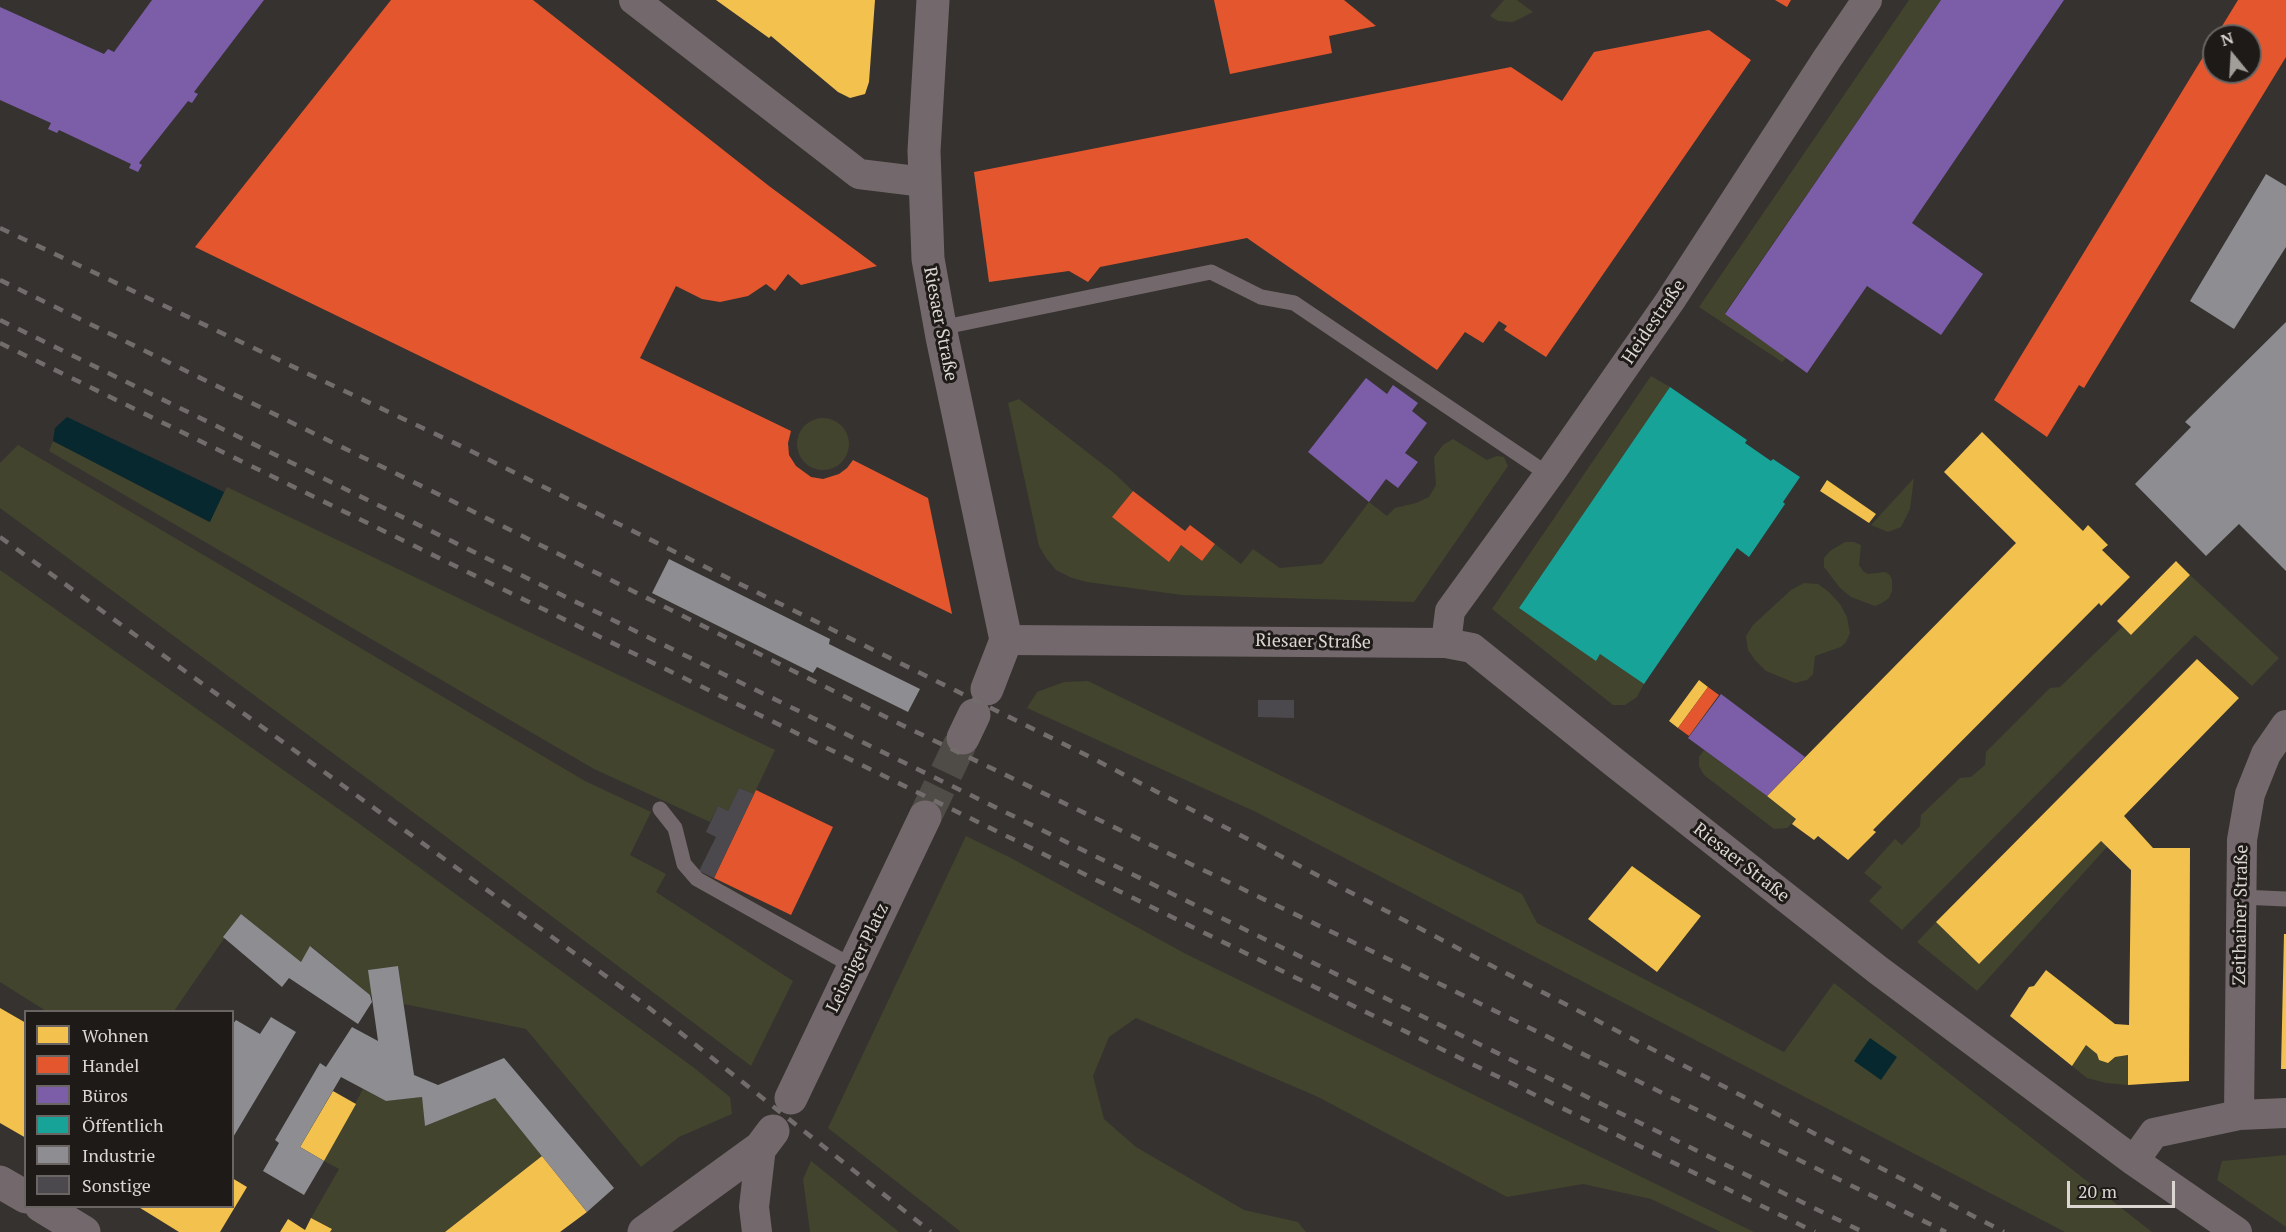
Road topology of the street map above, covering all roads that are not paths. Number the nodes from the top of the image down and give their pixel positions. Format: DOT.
graph roads {
  1 [pos="634,0"];
  2 [pos="933,0"];
  3 [pos="1868,0"];
  4 [pos="924,182"];
  5 [pos="940,328"];
  6 [pos="1549,475"];
  7 [pos="1006,640"];
  8 [pos="1446,643"];
  9 [pos="975,714"];
  10 [pos="2286,725"];
  11 [pos="660,809"];
  12 [pos="925,817"];
  13 [pos="2241,897"];
  14 [pos="2286,899"];
  15 [pos="854,967"];
  16 [pos="791,1098"];
  17 [pos="2286,1113"];
  18 [pos="2239,1115"];
  19 [pos="767,1139"];
  20 [pos="2134,1161"];
  21 [pos="0,1182"];
  22 [pos="24,1196"];
  23 [pos="44,1208"];
  24 [pos="84,1232"];
  25 [pos="644,1232"];
  26 [pos="757,1232"];
  27 [pos="2237,1232"];
  1 -- 4 [label="street"];
  2 -- 4 [label="street, Riesaer Straße"];
  3 -- 6 [label="street, Heidestraße"];
  4 -- 5 [label="street, Riesaer Straße"];
  5 -- 6 [label="lane"];
  5 -- 7 [label="street, Riesaer Straße"];
  6 -- 8 [label="street, Heidestraße"];
  7 -- 8 [label="street, Riesaer Straße"];
  7 -- 9 [label="street"];
  8 -- 20 [label="street, Riesaer Straße"];
  10 -- 13 [label="street, Zeithainer Straße"];
  11 -- 15 [label="lane"];
  12 -- 15 [label="street, Leisniger Platz"];
  13 -- 14 [label="lane"];
  13 -- 18 [label="street, Zeithainer Straße"];
  15 -- 16 [label="street, Leisniger Platz"];
  17 -- 18 [label="street"];
  18 -- 20 [label="street"];
  19 -- 25 [label="street"];
  19 -- 26 [label="street"];
  20 -- 27 [label="street, Riesaer Straße"];
  21 -- 22 [label="street"];
  23 -- 24 [label="street"];
}
